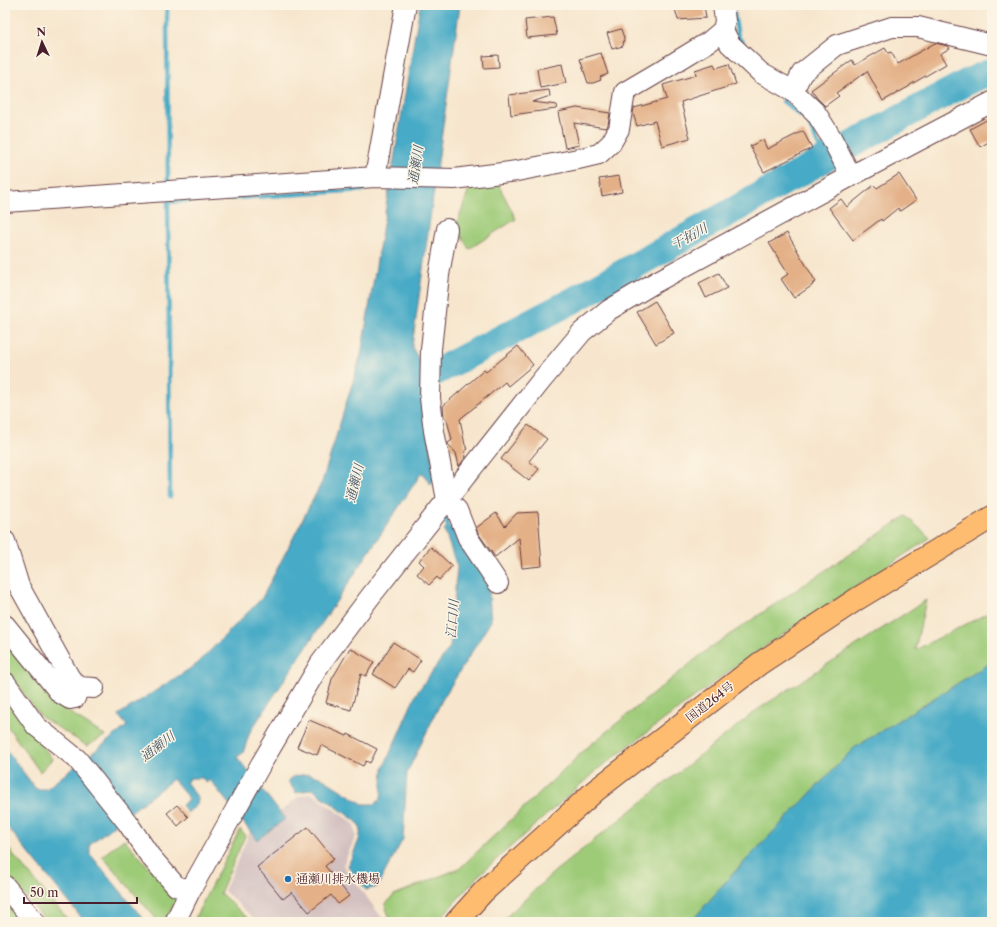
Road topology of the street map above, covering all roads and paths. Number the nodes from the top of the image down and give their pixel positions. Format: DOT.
graph roads {
  1 [pos="406,5"];
  2 [pos="723,5"];
  3 [pos="723,30"];
  4 [pos="992,45"];
  5 [pos="793,91"];
  6 [pos="992,102"];
  7 [pos="848,170"];
  8 [pos="378,177"];
  9 [pos="5,202"];
  10 [pos="447,229"];
  11 [pos="442,506"];
  12 [pos="992,517"];
  13 [pos="5,541"];
  14 [pos="498,583"];
  15 [pos="5,625"];
  16 [pos="5,682"];
  17 [pos="5,886"];
  18 [pos="187,897"];
  19 [pos="35,922"];
  20 [pos="175,922"];
  21 [pos="456,922"];
  1 -- 8 [label="street"];
  2 -- 3 [label="street"];
  3 -- 5 [label="street"];
  3 -- 8 [label="street"];
  4 -- 5 [label="street"];
  5 -- 7 [label="street"];
  6 -- 7 [label="street"];
  7 -- 11 [label="street"];
  8 -- 9 [label="street"];
  10 -- 11 [label="street"];
  11 -- 14 [label="street"];
  11 -- 18 [label="street"];
  12 -- 21 [label="highway, 国道264号"];
  13 -- 15 [label="street"];
  16 -- 18 [label="street"];
  17 -- 19 [label="street"];
  18 -- 20 [label="street"];
}
